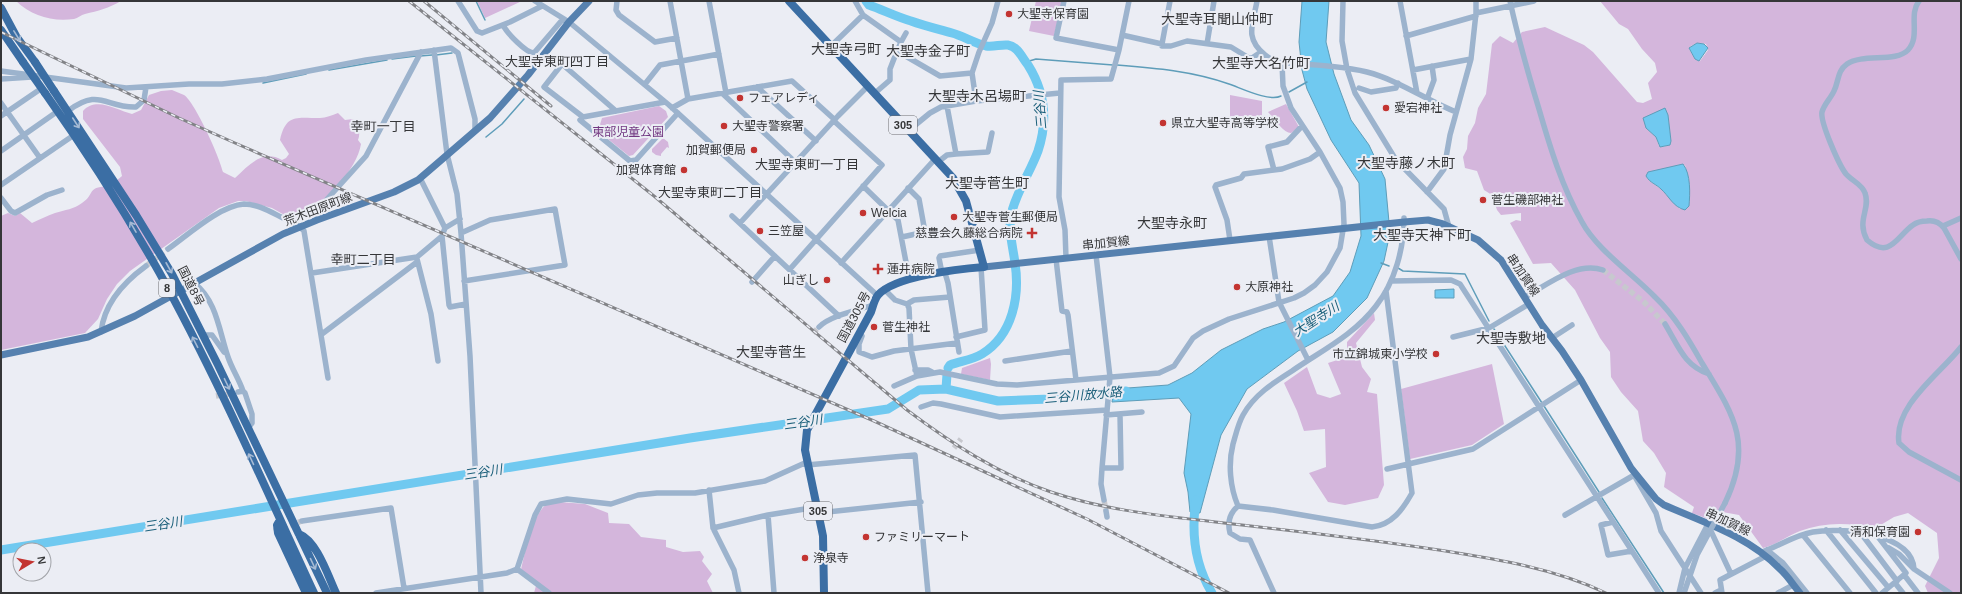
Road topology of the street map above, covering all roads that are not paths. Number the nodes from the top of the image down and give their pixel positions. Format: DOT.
graph roads {
  1 [pos="458,1"];
  2 [pos="535,1"];
  3 [pos="589,1"];
  4 [pos="617,1"];
  5 [pos="670,1"];
  6 [pos="709,1"];
  7 [pos="791,1"];
  8 [pos="855,1"];
  9 [pos="998,1"];
  10 [pos="1064,1"];
  11 [pos="1129,1"];
  12 [pos="1170,1"];
  13 [pos="1214,1"];
  14 [pos="1257,1"];
  15 [pos="1343,1"];
  16 [pos="1400,1"];
  17 [pos="1476,1"];
  18 [pos="1534,1"];
  19 [pos="1919,1"];
  20 [pos="1511,4"];
  21 [pos="542,6"];
  22 [pos="1,8"];
  23 [pos="1476,14"];
  24 [pos="863,15"];
  25 [pos="566,20"];
  26 [pos="503,25"];
  27 [pos="1,30"];
  28 [pos="906,33"];
  29 [pos="1122,35"];
  30 [pos="1406,36"];
  31 [pos="677,38"];
  32 [pos="901,42"];
  33 [pos="1162,44"];
  34 [pos="1207,44"];
  35 [pos="831,46"];
  36 [pos="434,50"];
  37 [pos="897,51"];
  38 [pos="1119,51"];
  39 [pos="422,52"];
  40 [pos="1261,52"];
  41 [pos="718,54"];
  42 [pos="1472,59"];
  43 [pos="681,61"];
  44 [pos="1282,63"];
  45 [pos="1432,66"];
  46 [pos="1344,68"];
  47 [pos="1413,70"];
  48 [pos="1,71"];
  49 [pos="972,74"];
  50 [pos="35,76"];
  51 [pos="1,78"];
  52 [pos="1398,83"];
  53 [pos="645,84"];
  54 [pos="868,86"];
  55 [pos="146,87"];
  56 [pos="757,87"];
  57 [pos="47,91"];
  58 [pos="724,93"];
  59 [pos="874,93"];
  60 [pos="1060,93"];
  61 [pos="1417,93"];
  62 [pos="1358,98"];
  63 [pos="688,99"];
  64 [pos="1426,99"];
  65 [pos="976,101"];
  66 [pos="665,102"];
  67 [pos="1,103"];
  68 [pos="947,106"];
  69 [pos="672,108"];
  70 [pos="68,111"];
  71 [pos="616,111"];
  72 [pos="6,112"];
  73 [pos="58,112"];
  74 [pos="1456,112"];
  75 [pos="678,113"];
  76 [pos="1,116"];
  77 [pos="583,117"];
  78 [pos="834,120"];
  79 [pos="1302,126"];
  80 [pos="475,130"];
  81 [pos="908,130"];
  82 [pos="992,133"];
  83 [pos="24,135"];
  84 [pos="74,135"];
  85 [pos="816,141"];
  86 [pos="1,151"];
  87 [pos="1320,152"];
  88 [pos="447,154"];
  89 [pos="956,154"];
  90 [pos="40,158"];
  91 [pos="937,160"];
  92 [pos="796,162"];
  93 [pos="1274,170"];
  94 [pos="420,178"];
  95 [pos="1,185"];
  96 [pos="863,186"];
  97 [pos="908,188"];
  98 [pos="62,190"];
  99 [pos="1427,192"];
  100 [pos="766,195"];
  101 [pos="1,198"];
  102 [pos="888,210"];
  103 [pos="732,216"];
  104 [pos="1961,218"];
  105 [pos="460,219"];
  106 [pos="317,220"];
  107 [pos="1403,221"];
  108 [pos="740,223"];
  109 [pos="300,226"];
  110 [pos="1943,226"];
  111 [pos="1449,227"];
  112 [pos="445,228"];
  113 [pos="1345,228"];
  114 [pos="461,233"];
  115 [pos="442,236"];
  116 [pos="1269,236"];
  117 [pos="902,237"];
  118 [pos="815,240"];
  119 [pos="1230,240"];
  120 [pos="168,249"];
  121 [pos="980,250"];
  122 [pos="1096,255"];
  123 [pos="776,256"];
  124 [pos="1066,258"];
  125 [pos="1056,259"];
  126 [pos="1961,259"];
  127 [pos="417,260"];
  128 [pos="841,263"];
  129 [pos="146,266"];
  130 [pos="982,267"];
  131 [pos="790,269"];
  132 [pos="1603,270"];
  133 [pos="312,273"];
  134 [pos="943,273"];
  135 [pos="909,278"];
  136 [pos="1391,280"];
  137 [pos="464,281"];
  138 [pos="752,282"];
  139 [pos="194,283"];
  140 [pos="884,289"];
  141 [pos="180,291"];
  142 [pos="1386,291"];
  143 [pos="172,296"];
  144 [pos="878,296"];
  145 [pos="950,297"];
  146 [pos="1525,297"];
  147 [pos="466,304"];
  148 [pos="907,304"];
  149 [pos="1529,304"];
  150 [pos="1280,305"];
  151 [pos="872,307"];
  152 [pos="839,316"];
  153 [pos="1665,324"];
  154 [pos="1572,325"];
  155 [pos="819,327"];
  156 [pos="1488,328"];
  157 [pos="101,332"];
  158 [pos="322,334"];
  159 [pos="203,335"];
  160 [pos="956,336"];
  161 [pos="1453,337"];
  162 [pos="1552,338"];
  163 [pos="957,343"];
  164 [pos="1961,347"];
  165 [pos="911,349"];
  166 [pos="1072,351"];
  167 [pos="959,352"];
  168 [pos="1,355"];
  169 [pos="228,359"];
  170 [pos="1308,360"];
  171 [pos="438,361"];
  172 [pos="1005,361"];
  173 [pos="916,373"];
  174 [pos="1709,374"];
  175 [pos="328,378"];
  176 [pos="1110,379"];
  177 [pos="1076,380"];
  178 [pos="1581,380"];
  179 [pos="894,386"];
  180 [pos="921,406"];
  181 [pos="1541,406"];
  182 [pos="1107,411"];
  183 [pos="1142,412"];
  184 [pos="1120,414"];
  185 [pos="248,428"];
  186 [pos="807,463"];
  187 [pos="1408,464"];
  188 [pos="1102,468"];
  189 [pos="1387,469"];
  190 [pos="1635,474"];
  191 [pos="1961,480"];
  192 [pos="709,490"];
  193 [pos="1597,497"];
  194 [pos="1104,500"];
  195 [pos="921,502"];
  196 [pos="1238,506"];
  197 [pos="817,510"];
  198 [pos="768,515"];
  199 [pos="1564,515"];
  200 [pos="280,519"];
  201 [pos="302,521"];
  202 [pos="1613,522"];
  203 [pos="1708,524"];
  204 [pos="713,528"];
  205 [pos="1826,530"];
  206 [pos="1840,530"];
  207 [pos="1860,532"];
  208 [pos="299,534"];
  209 [pos="1803,535"];
  210 [pos="1879,538"];
  211 [pos="1887,548"];
  212 [pos="1632,551"];
  213 [pos="1765,553"];
  214 [pos="1685,568"];
  215 [pos="517,569"];
  216 [pos="1914,569"];
  217 [pos="1731,574"];
  218 [pos="480,576"];
  219 [pos="1905,576"];
  220 [pos="1896,582"];
  221 [pos="1793,585"];
  222 [pos="404,588"];
  223 [pos="1886,591"];
  224 [pos="1719,592"];
  225 [pos="306,593"];
  226 [pos="314,593"];
  227 [pos="327,593"];
  228 [pos="336,593"];
  229 [pos="376,593"];
  230 [pos="481,593"];
  231 [pos="549,593"];
  232 [pos="739,593"];
  233 [pos="774,593"];
  234 [pos="824,593"];
  235 [pos="928,593"];
  236 [pos="1274,593"];
  237 [pos="1659,593"];
  238 [pos="1679,593"];
  239 [pos="1684,593"];
  240 [pos="1701,593"];
  241 [pos="1778,593"];
  242 [pos="1800,593"];
  243 [pos="1807,593"];
  244 [pos="1850,593"];
  245 [pos="1876,593"];
  246 [pos="1903,593"];
  247 [pos="1918,593"];
  248 [pos="1950,593"];
  1 -- 26 [label="street"];
  2 -- 21 [label="street"];
  3 -- 25 [label="main road, 荒木田原町線"];
  4 -- 31 [label="street"];
  5 -- 31 [label="street"];
  6 -- 41 [label="street"];
  7 -- 35 [label="highway, 305"];
  8 -- 24 [label="street"];
  9 -- 49 [label="street"];
  10 -- 38 [label="street"];
  11 -- 29 [label="street"];
  12 -- 33 [label="street"];
  13 -- 34 [label="street"];
  14 -- 40 [label="street"];
  15 -- 46 [label="street"];
  16 -- 30 [label="street"];
  17 -- 23 [label="street"];
  18 -- 20 [label="street"];
  19 -- 110 [label="street"];
  20 -- 23 [label="street"];
  20 -- 174 [label="street"];
  21 -- 25 [label="street"];
  21 -- 26 [label="street"];
  22 -- 57 [label="highway, 国道8号 / 8, one-way, bridge"];
  23 -- 30 [label="street"];
  23 -- 42 [label="street"];
  24 -- 32 [label="street"];
  24 -- 35 [label="street"];
  25 -- 26 [label="street"];
  25 -- 53 [label="street"];
  25 -- 80 [label="main road, 荒木田原町線"];
  27 -- 57 [label="highway, 国道8号 / 8, bridge"];
  28 -- 32 [label="street"];
  29 -- 33 [label="street"];
  29 -- 38 [label="street"];
  30 -- 47 [label="street"];
  31 -- 43 [label="street"];
  32 -- 37 [label="street"];
  33 -- 34 [label="street"];
  34 -- 40 [label="street"];
  35 -- 54 [label="highway, 305"];
  36 -- 39 [label="street"];
  36 -- 80 [label="street"];
  36 -- 88 [label="street"];
  37 -- 49 [label="street"];
  37 -- 59 [label="street"];
  38 -- 60 [label="street"];
  39 -- 55 [label="street"];
  39 -- 106 [label="street"];
  40 -- 44 [label="street"];
  41 -- 43 [label="street"];
  41 -- 58 [label="street"];
  42 -- 45 [label="street"];
  42 -- 74 [label="street"];
  43 -- 53 [label="street"];
  43 -- 63 [label="street"];
  44 -- 46 [label="street"];
  44 -- 79 [label="street"];
  45 -- 47 [label="street"];
  45 -- 64 [label="street"];
  46 -- 52 [label="street"];
  46 -- 62 [label="street"];
  47 -- 61 [label="street"];
  48 -- 50 [label="street"];
  49 -- 65 [label="street"];
  50 -- 51 [label="street"];
  50 -- 55 [label="street"];
  52 -- 61 [label="street"];
  52 -- 62 [label="street"];
  53 -- 66 [label="street"];
  54 -- 59 [label="highway, 305"];
  54 -- 78 [label="street"];
  55 -- 70 [label="street"];
  56 -- 58 [label="street"];
  56 -- 78 [label="street"];
  56 -- 85 [label="street"];
  57 -- 70 [label="highway, 国道8号 / 8"];
  57 -- 72 [label="street"];
  57 -- 73 [label="highway, 国道8号 / 8"];
  58 -- 63 [label="street"];
  58 -- 92 [label="street"];
  59 -- 81 [label="highway, 305"];
  60 -- 65 [label="street"];
  60 -- 124 [label="street"];
  61 -- 64 [label="street"];
  62 -- 99 [label="street"];
  63 -- 69 [label="street"];
  64 -- 74 [label="street"];
  65 -- 68 [label="street"];
  66 -- 69 [label="street"];
  66 -- 71 [label="street"];
  67 -- 72 [label="street"];
  68 -- 81 [label="street"];
  68 -- 89 [label="street"];
  69 -- 75 [label="street"];
  70 -- 141 [label="highway, 国道8号 / 8, one-way"];
  71 -- 77 [label="street"];
  71 -- 77 [label="street"];
  72 -- 76 [label="street"];
  72 -- 83 [label="street"];
  73 -- 83 [label="street"];
  73 -- 84 [label="highway, 国道8号 / 8"];
  74 -- 99 [label="street"];
  75 -- 77 [label="street"];
  75 -- 100 [label="street"];
  78 -- 85 [label="street"];
  78 -- 96 [label="street"];
  79 -- 87 [label="street"];
  79 -- 93 [label="street"];
  80 -- 88 [label="main road, 荒木田原町線"];
  81 -- 91 [label="highway, 305"];
  82 -- 89 [label="street"];
  83 -- 86 [label="street"];
  83 -- 90 [label="street"];
  84 -- 90 [label="street"];
  143 -- 84 [label="highway, 国道8号 / 8, one-way"];
  85 -- 92 [label="street"];
  87 -- 93 [label="street"];
  87 -- 113 [label="street"];
  88 -- 94 [label="main road, 荒木田原町線"];
  88 -- 105 [label="street"];
  89 -- 91 [label="street"];
  90 -- 95 [label="street"];
  91 -- 97 [label="street"];
  91 -- 121 [label="highway, 305"];
  92 -- 100 [label="street"];
  93 -- 119 [label="street"];
  94 -- 106 [label="main road, 荒木田原町線"];
  94 -- 112 [label="street"];
  96 -- 102 [label="street"];
  96 -- 118 [label="street"];
  97 -- 102 [label="street"];
  97 -- 117 [label="street"];
  98 -- 101 [label="street"];
  99 -- 111 [label="street"];
  100 -- 108 [label="street"];
  100 -- 118 [label="street"];
  102 -- 117 [label="street"];
  102 -- 128 [label="street"];
  103 -- 108 [label="street"];
  104 -- 110 [label="street"];
  105 -- 112 [label="street"];
  105 -- 114 [label="street"];
  106 -- 109 [label="main road, 荒木田原町線"];
  107 -- 111 [label="main road, 串加賀線"];
  107 -- 113 [label="main road, 串加賀線"];
  107 -- 136 [label="street"];
  108 -- 123 [label="street"];
  109 -- 120 [label="street"];
  109 -- 133 [label="street"];
  109 -- 139 [label="main road, 荒木田原町線"];
  110 -- 126 [label="street"];
  111 -- 146 [label="main road, 串加賀線"];
  112 -- 115 [label="street"];
  113 -- 116 [label="main road, 串加賀線"];
  113 -- 150 [label="street"];
  114 -- 137 [label="street"];
  114 -- 137 [label="street"];
  115 -- 127 [label="street"];
  115 -- 147 [label="street"];
  116 -- 119 [label="main road, 串加賀線"];
  116 -- 150 [label="street"];
  117 -- 135 [label="street"];
  118 -- 128 [label="street"];
  118 -- 131 [label="street"];
  119 -- 122 [label="main road, 串加賀線"];
  121 -- 130 [label="highway, 305"];
  121 -- 134 [label="street"];
  122 -- 124 [label="main road, 串加賀線"];
  122 -- 176 [label="street"];
  123 -- 131 [label="street"];
  123 -- 138 [label="street"];
  124 -- 125 [label="main road, 串加賀線"];
  125 -- 130 [label="main road, 串加賀線"];
  125 -- 166 [label="street"];
  127 -- 133 [label="street"];
  127 -- 158 [label="street"];
  127 -- 171 [label="street"];
  128 -- 144 [label="street"];
  129 -- 157 [label="street"];
  130 -- 134 [label="highway, 国道305号 / 305"];
  130 -- 160 [label="street"];
  131 -- 152 [label="street"];
  132 -- 146 [label="street"];
  133 -- 158 [label="street"];
  134 -- 135 [label="highway, 国道305号 / 305"];
  134 -- 145 [label="street"];
  135 -- 140 [label="highway, 国道305号 / 305"];
  136 -- 142 [label="street"];
  136 -- 156 [label="street"];
  137 -- 147 [label="street"];
  139 -- 141 [label="main road, 荒木田原町線"];
  139 -- 169 [label="street"];
  140 -- 144 [label="highway, 国道305号 / 305"];
  140 -- 148 [label="street"];
  141 -- 143 [label="main road, 荒木田原町線"];
  141 -- 159 [label="highway, 国道8号 / 8"];
  142 -- 170 [label="street"];
  142 -- 187 [label="street"];
  143 -- 157 [label="main road, 荒木田原町線"];
  200 -- 143 [label="highway, 国道8号 / 8, one-way"];
  144 -- 151 [label="highway, 国道305号 / 305"];
  145 -- 148 [label="street"];
  145 -- 160 [label="street"];
  146 -- 149 [label="main road, 串加賀線"];
  147 -- 218 [label="street"];
  148 -- 165 [label="street"];
  149 -- 156 [label="street"];
  149 -- 162 [label="main road, 串加賀線"];
  150 -- 170 [label="street"];
  150 -- 176 [label="street"];
  151 -- 152 [label="street"];
  151 -- 165 [label="street"];
  151 -- 186 [label="highway, 国道305号 / 305"];
  152 -- 155 [label="street"];
  153 -- 174 [label="street"];
  154 -- 162 [label="street"];
  156 -- 161 [label="street"];
  156 -- 181 [label="street"];
  157 -- 168 [label="main road, 荒木田原町線"];
  158 -- 175 [label="street"];
  159 -- 169 [label="street"];
  159 -- 185 [label="highway, 国道8号 / 8, one-way"];
  160 -- 163 [label="street"];
  162 -- 178 [label="main road, 串加賀線"];
  163 -- 165 [label="street"];
  163 -- 167 [label="street"];
  164 -- 191 [label="street"];
  165 -- 173 [label="street"];
  166 -- 172 [label="street"];
  166 -- 177 [label="street"];
  169 -- 185 [label="street"];
  170 -- 196 [label="street"];
  173 -- 177 [label="street"];
  173 -- 179 [label="street"];
  174 -- 239 [label="street, bridge"];
  176 -- 177 [label="street"];
  176 -- 182 [label="street"];
  178 -- 181 [label="street"];
  178 -- 190 [label="main road, 串加賀線"];
  180 -- 182 [label="street"];
  181 -- 187 [label="street"];
  181 -- 193 [label="street"];
  182 -- 184 [label="street"];
  182 -- 188 [label="street"];
  183 -- 184 [label="street"];
  184 -- 188 [label="street"];
  185 -- 208 [label="highway, 国道8号 / 8"];
  186 -- 192 [label="street"];
  186 -- 195 [label="street"];
  186 -- 197 [label="highway, 国道305号 / 305"];
  187 -- 189 [label="street"];
  187 -- 196 [label="street"];
  188 -- 194 [label="street"];
  190 -- 193 [label="street"];
  190 -- 203 [label="main road, 串加賀線"];
  190 -- 214 [label="street"];
  192 -- 204 [label="street"];
  192 -- 215 [label="street"];
  193 -- 199 [label="street"];
  193 -- 202 [label="street"];
  195 -- 197 [label="street"];
  195 -- 235 [label="street"];
  196 -- 236 [label="street"];
  197 -- 198 [label="street"];
  197 -- 234 [label="highway, 国道305号 / 305"];
  198 -- 204 [label="street"];
  198 -- 233 [label="street"];
  200 -- 225 [label="highway"];
  200 -- 226 [label="highway, 国道8号 / 8"];
  201 -- 222 [label="street"];
  202 -- 212 [label="street"];
  202 -- 212 [label="street"];
  203 -- 213 [label="main road, 串加賀線"];
  203 -- 214 [label="street"];
  203 -- 217 [label="street"];
  204 -- 232 [label="street"];
  205 -- 206 [label="street"];
  205 -- 209 [label="street"];
  205 -- 245 [label="street"];
  206 -- 207 [label="street"];
  206 -- 223 [label="street"];
  207 -- 210 [label="street"];
  207 -- 220 [label="street"];
  208 -- 227 [label="highway, 国道8号 / 8, one-way"];
  208 -- 228 [label="highway"];
  209 -- 213 [label="street"];
  209 -- 244 [label="street"];
  210 -- 211 [label="street"];
  210 -- 216 [label="street"];
  211 -- 216 [label="street"];
  211 -- 219 [label="street"];
  212 -- 237 [label="street"];
  213 -- 217 [label="street"];
  213 -- 221 [label="main road, 串加賀線"];
  213 -- 243 [label="street"];
  214 -- 238 [label="street"];
  214 -- 240 [label="street"];
  215 -- 218 [label="street"];
  215 -- 231 [label="street"];
  216 -- 248 [label="street"];
  217 -- 224 [label="street"];
  218 -- 222 [label="street"];
  218 -- 230 [label="street"];
  219 -- 220 [label="street"];
  219 -- 247 [label="street"];
  220 -- 223 [label="street"];
  220 -- 246 [label="street"];
  221 -- 241 [label="street"];
  221 -- 242 [label="main road, 串加賀線"];
  222 -- 229 [label="street"];
}
